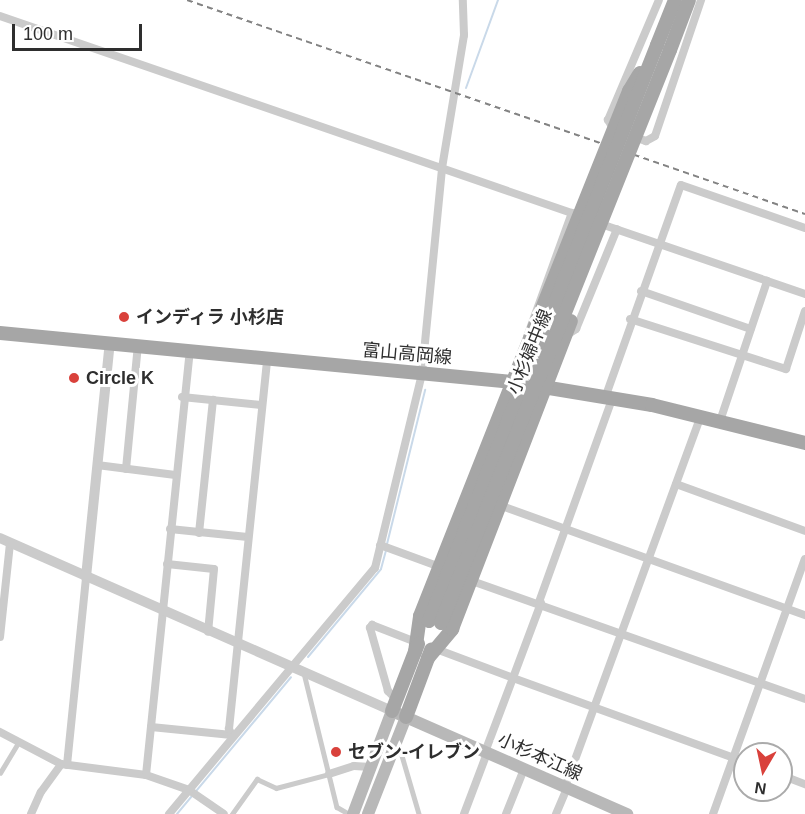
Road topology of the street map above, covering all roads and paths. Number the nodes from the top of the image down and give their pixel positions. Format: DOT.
graph roads {
  1 [pos="463,0"];
  2 [pos="659,0"];
  3 [pos="675,0"];
  4 [pos="689,0"];
  5 [pos="701,0"];
  6 [pos="0,16"];
  7 [pos="664,48"];
  8 [pos="442,168"];
  9 [pos="572,213"];
  10 [pos="805,228"];
  11 [pos="616,229"];
  12 [pos="658,243"];
  13 [pos="767,281"];
  14 [pos="640,291"];
  15 [pos="805,294"];
  16 [pos="805,311"];
  17 [pos="630,319"];
  18 [pos="751,329"];
  19 [pos="0,333"];
  20 [pos="566,336"];
  21 [pos="110,342"];
  22 [pos="528,343"];
  23 [pos="138,345"];
  24 [pos="190,351"];
  25 [pos="743,355"];
  26 [pos="267,359"];
  27 [pos="422,373"];
  28 [pos="513,382"];
  29 [pos="547,388"];
  30 [pos="182,397"];
  31 [pos="609,398"];
  32 [pos="213,400"];
  33 [pos="261,405"];
  34 [pos="701,416"];
  35 [pos="720,421"];
  36 [pos="805,443"];
  37 [pos="97,465"];
  38 [pos="126,469"];
  39 [pos="175,475"];
  40 [pos="676,484"];
  41 [pos="499,505"];
  42 [pos="170,529"];
  43 [pos="567,529"];
  44 [pos="805,531"];
  45 [pos="200,532"];
  46 [pos="248,537"];
  47 [pos="5,541"];
  48 [pos="380,545"];
  49 [pos="649,558"];
  50 [pos="805,559"];
  51 [pos="167,564"];
  52 [pos="440,567"];
  53 [pos="86,577"];
  54 [pos="469,580"];
  55 [pos="540,602"];
  56 [pos="787,608"];
  57 [pos="163,612"];
  58 [pos="805,615"];
  59 [pos="435,622"];
  60 [pos="208,632"];
  61 [pos="622,633"];
  62 [pos="0,637"];
  63 [pos="239,645"];
  64 [pos="416,647"];
  65 [pos="432,653"];
  66 [pos="292,668"];
  67 [pos="304,673"];
  68 [pos="513,678"];
  69 [pos="760,683"];
  70 [pos="805,699"];
  71 [pos="394,706"];
  72 [pos="594,707"];
  73 [pos="406,717"];
  74 [pos="151,727"];
  75 [pos="0,732"];
  76 [pos="232,735"];
  77 [pos="397,740"];
  78 [pos="19,741"];
  79 [pos="740,742"];
  80 [pos="486,753"];
  81 [pos="733,758"];
  82 [pos="733,761"];
  83 [pos="64,764"];
  84 [pos="371,767"];
  85 [pos="524,769"];
  86 [pos="0,773"];
  87 [pos="329,774"];
  88 [pos="146,775"];
  89 [pos="566,788"];
  90 [pos="189,790"];
  91 [pos="31,814"];
  92 [pos="169,814"];
  93 [pos="224,814"];
  94 [pos="232,814"];
  95 [pos="351,814"];
  96 [pos="368,814"];
  97 [pos="419,814"];
  98 [pos="464,814"];
  99 [pos="506,814"];
  100 [pos="556,814"];
  101 [pos="627,814"];
  102 [pos="713,814"];
  1 -- 8 [label="street"];
  2 -- 5 [label="street"];
  3 -- 7 [label="main road, 小杉婦中線"];
  4 -- 7 [label="main road, 小杉婦中線"];
  6 -- 8 [label="street"];
  7 -- 20 [label="main road, bridge"];
  7 -- 22 [label="main road, bridge"];
  7 -- 59 [label="main road, 小杉婦中線, bridge"];
  8 -- 9 [label="street"];
  8 -- 27 [label="street"];
  9 -- 11 [label="street"];
  9 -- 22 [label="street"];
  10 -- 12 [label="street"];
  11 -- 12 [label="street"];
  11 -- 20 [label="street"];
  12 -- 13 [label="street"];
  12 -- 14 [label="street"];
  13 -- 15 [label="street"];
  13 -- 18 [label="street"];
  14 -- 17 [label="street"];
  14 -- 18 [label="street"];
  16 -- 25 [label="street"];
  17 -- 25 [label="street"];
  17 -- 31 [label="street"];
  18 -- 25 [label="street"];
  19 -- 21 [label="main road, 富山高岡線"];
  20 -- 29 [label="main road"];
  21 -- 23 [label="main road, 富山高岡線"];
  21 -- 37 [label="street"];
  22 -- 28 [label="main road"];
  23 -- 24 [label="main road, 富山高岡線"];
  23 -- 38 [label="street"];
  24 -- 26 [label="main road, 富山高岡線"];
  24 -- 30 [label="street"];
  25 -- 35 [label="street"];
  26 -- 27 [label="main road, 富山高岡線"];
  26 -- 33 [label="street"];
  27 -- 28 [label="main road, 富山高岡線"];
  27 -- 48 [label="street"];
  28 -- 29 [label="main road, 富山高岡線"];
  28 -- 52 [label="main road"];
  29 -- 31 [label="main road, 富山高岡線"];
  29 -- 41 [label="main road"];
  30 -- 32 [label="street"];
  30 -- 39 [label="street"];
  31 -- 34 [label="main road, 富山高岡線"];
  31 -- 43 [label="street"];
  32 -- 33 [label="street"];
  32 -- 45 [label="street"];
  33 -- 46 [label="street"];
  34 -- 35 [label="main road, 富山高岡線"];
  34 -- 40 [label="street"];
  35 -- 36 [label="main road, 富山高岡線"];
  37 -- 38 [label="street"];
  37 -- 53 [label="street"];
  38 -- 39 [label="street"];
  39 -- 42 [label="street"];
  40 -- 44 [label="street"];
  40 -- 49 [label="street"];
  41 -- 43 [label="street"];
  41 -- 54 [label="main road"];
  42 -- 45 [label="street"];
  42 -- 51 [label="street"];
  43 -- 49 [label="street"];
  43 -- 55 [label="street"];
  45 -- 46 [label="street"];
  46 -- 63 [label="street"];
  47 -- 53 [label="street"];
  47 -- 62 [label="street"];
  48 -- 52 [label="street"];
  48 -- 66 [label="street"];
  49 -- 56 [label="street"];
  49 -- 61 [label="street"];
  50 -- 56 [label="street"];
  51 -- 57 [label="street"];
  51 -- 60 [label="street"];
  52 -- 54 [label="lane"];
  52 -- 64 [label="main road"];
  53 -- 57 [label="street"];
  53 -- 83 [label="street"];
  54 -- 55 [label="street"];
  54 -- 65 [label="main road"];
  55 -- 61 [label="street"];
  55 -- 68 [label="street"];
  56 -- 58 [label="street"];
  56 -- 69 [label="street"];
  57 -- 60 [label="street"];
  57 -- 74 [label="street"];
  59 -- 64 [label="main road, 小杉婦中線"];
  59 -- 65 [label="main road, 小杉婦中線"];
  60 -- 63 [label="street"];
  61 -- 69 [label="street"];
  61 -- 72 [label="street"];
  63 -- 66 [label="street"];
  63 -- 76 [label="street"];
  64 -- 71 [label="main road, 小杉婦中線"];
  64 -- 71 [label="street"];
  65 -- 68 [label="street"];
  65 -- 73 [label="main road, 小杉婦中線"];
  66 -- 67 [label="street"];
  66 -- 76 [label="street"];
  67 -- 71 [label="street"];
  67 -- 87 [label="lane"];
  68 -- 72 [label="street"];
  68 -- 80 [label="street"];
  69 -- 70 [label="street"];
  69 -- 79 [label="street"];
  71 -- 73 [label="main road, 小杉本江線"];
  71 -- 84 [label="main road"];
  72 -- 81 [label="street"];
  72 -- 89 [label="street"];
  73 -- 77 [label="main road"];
  73 -- 80 [label="main road, 小杉本江線"];
  74 -- 76 [label="street"];
  74 -- 88 [label="street"];
  75 -- 78 [label="street"];
  76 -- 90 [label="street"];
  77 -- 96 [label="main road"];
  77 -- 97 [label="lane"];
  78 -- 83 [label="street"];
  78 -- 86 [label="lane"];
  80 -- 85 [label="main road, 小杉本江線"];
  80 -- 98 [label="street"];
  82 -- 102 [label="street"];
  83 -- 88 [label="street"];
  83 -- 91 [label="street"];
  84 -- 87 [label="street"];
  84 -- 95 [label="main road"];
  85 -- 89 [label="main road, 小杉本江線"];
  85 -- 99 [label="street"];
  87 -- 94 [label="lane"];
  87 -- 95 [label="lane"];
  88 -- 90 [label="street"];
  89 -- 100 [label="street"];
  89 -- 101 [label="main road, 小杉本江線"];
  90 -- 92 [label="street"];
  90 -- 93 [label="street"];
}
